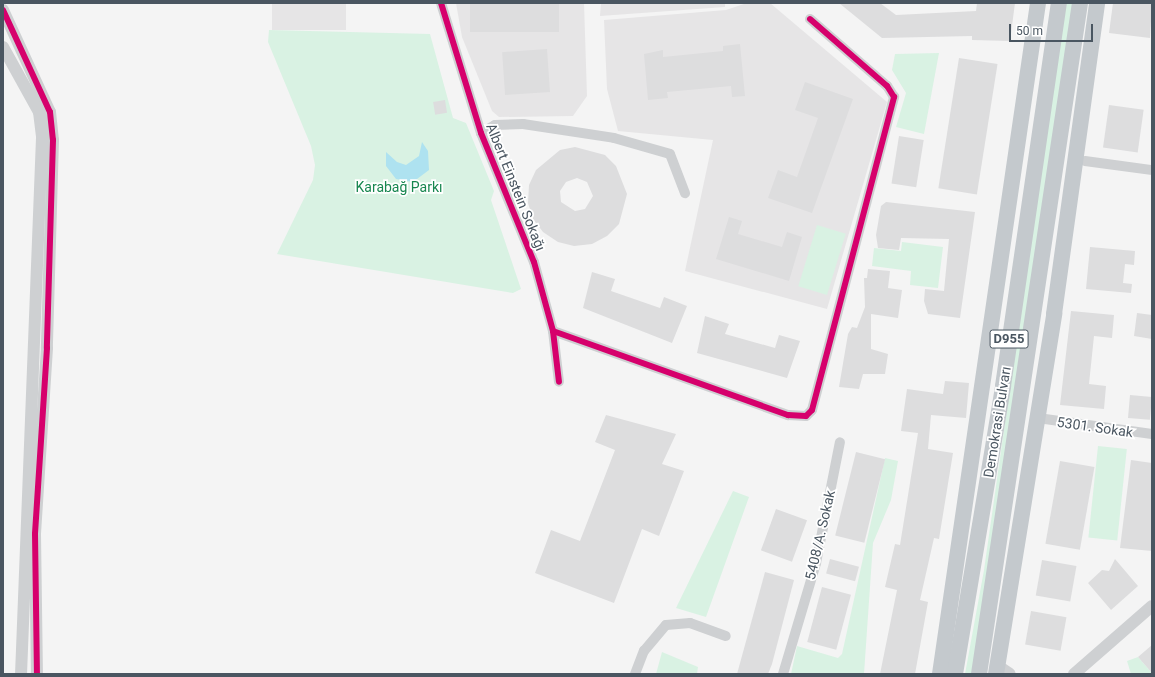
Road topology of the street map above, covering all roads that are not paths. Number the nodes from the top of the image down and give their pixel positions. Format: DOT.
graph roads {
  1 [pos="441,3"];
  2 [pos="1038,3"];
  3 [pos="1059,3"];
  4 [pos="1080,3"];
  5 [pos="1097,3"];
  6 [pos="3,10"];
  7 [pos="810,19"];
  8 [pos="3,47"];
  9 [pos="481,133"];
  10 [pos="1085,161"];
  11 [pos="1152,170"];
  12 [pos="685,193"];
  13 [pos="553,331"];
  14 [pos="559,382"];
  15 [pos="1038,418"];
  16 [pos="1152,434"];
  17 [pos="840,442"];
  18 [pos="1152,606"];
  19 [pos="726,636"];
  20 [pos="1001,671"];
  21 [pos="1077,671"];
  22 [pos="21,674"];
  23 [pos="37,674"];
  24 [pos="635,674"];
  25 [pos="783,674"];
  26 [pos="940,674"];
  27 [pos="955,674"];
  28 [pos="979,674"];
  29 [pos="1065,674"];
  1 -- 9 [label="street, Albert Einstein Sokağı"];
  2 -- 26 [label="highway"];
  3 -- 27 [label="highway, Demokrasi Bulvarı / D955"];
  4 -- 28 [label="highway, Demokrasi Bulvarı / D955"];
  5 -- 15 [label="highway"];
  6 -- 23 [label="street"];
  7 -- 13 [label="street"];
  8 -- 22 [label="street"];
  9 -- 12 [label="street"];
  9 -- 13 [label="street, Albert Einstein Sokağı"];
  10 -- 11 [label="street"];
  13 -- 14 [label="street, Albert Einstein Sokağı"];
  15 -- 16 [label="street, 5301. Sokak"];
  15 -- 20 [label="highway"];
  17 -- 25 [label="street, 5408/A. Sokak"];
  18 -- 21 [label="street"];
  19 -- 24 [label="street"];
  21 -- 29 [label="street"];
}
